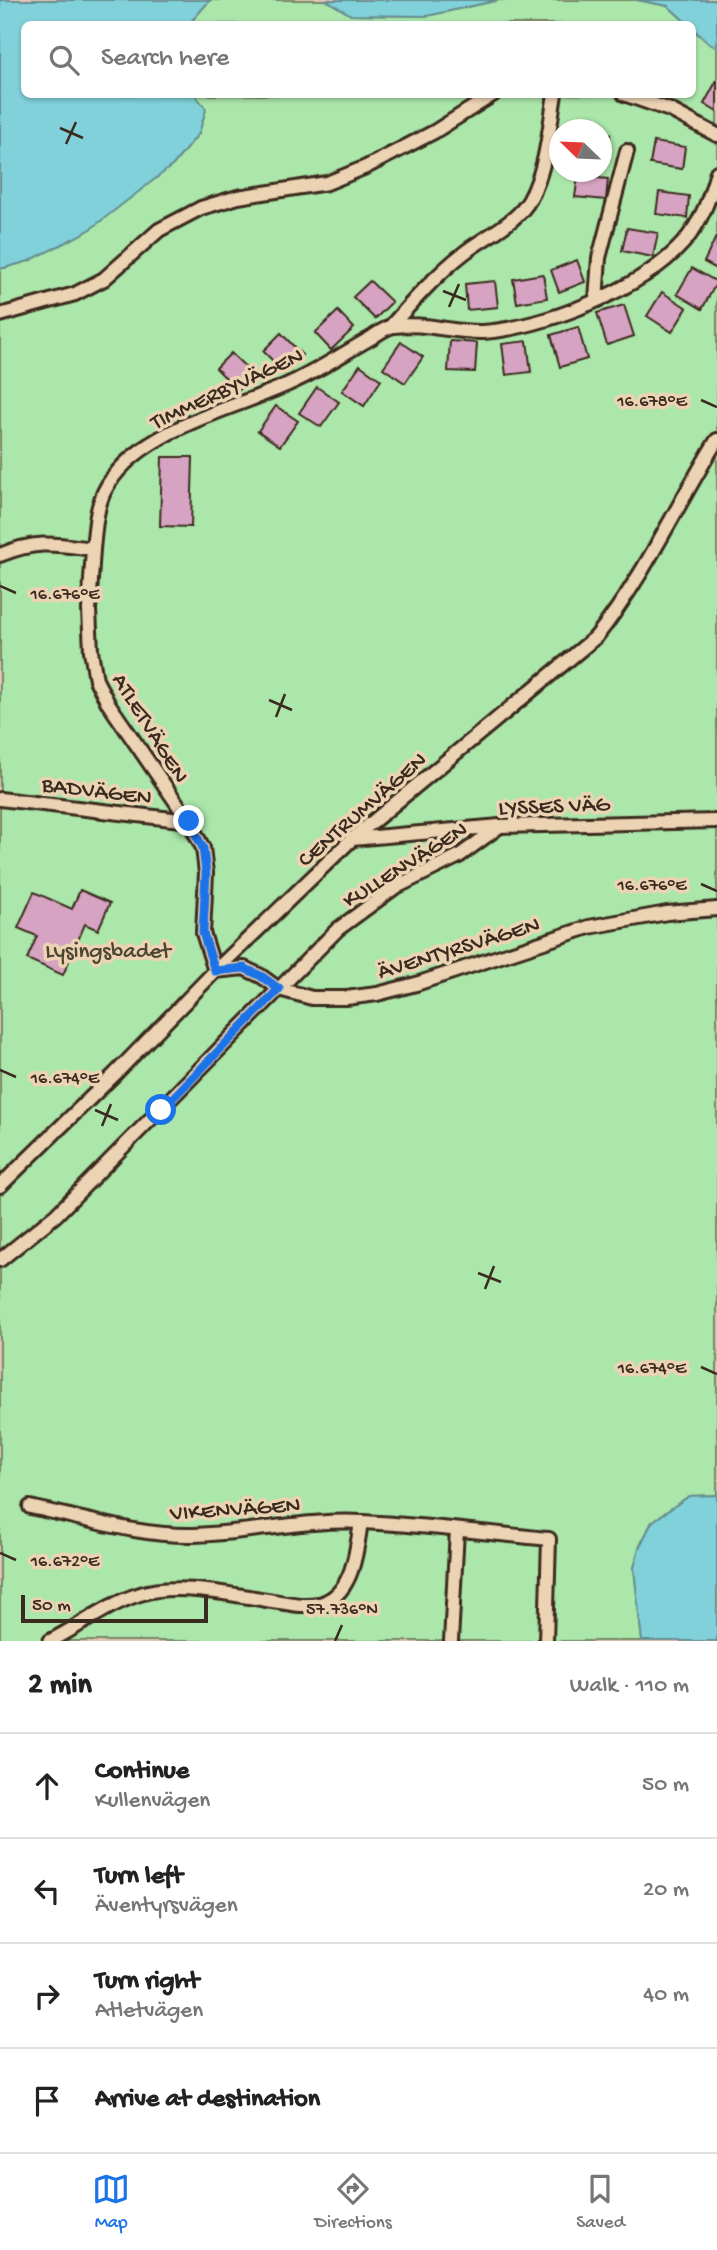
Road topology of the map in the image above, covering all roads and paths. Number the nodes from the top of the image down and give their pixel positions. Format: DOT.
graph roads {
  1 [pos="488,98"];
  2 [pos="554,98"];
  3 [pos="636,98"];
  4 [pos="717,135"];
  5 [pos="627,151"];
  6 [pos="717,172"];
  7 [pos="596,300"];
  8 [pos="0,315"];
  9 [pos="391,326"];
  10 [pos="717,440"];
  11 [pos="93,549"];
  12 [pos="0,555"];
  13 [pos="0,799"];
  14 [pos="189,821"];
  15 [pos="717,821"];
  16 [pos="500,826"];
  17 [pos="352,839"];
  18 [pos="717,909"];
  19 [pos="215,971"];
  20 [pos="279,989"];
  21 [pos="0,1186"];
  22 [pos="0,1260"];
  23 [pos="30,1507"];
  24 [pos="361,1522"];
  25 [pos="457,1530"];
  26 [pos="50,1641"];
  27 [pos="452,1641"];
  28 [pos="546,1641"];
  1 -- 8 [label="lane"];
  2 -- 9 [label="lane, TIMMERBYVÄGEN"];
  3 -- 4 [label="lane"];
  5 -- 7 [label="lane"];
  6 -- 7 [label="lane"];
  7 -- 9 [label="lane"];
  9 -- 11 [label="lane, TIMMERBYVÄGEN"];
  10 -- 17 [label="lane, CENTRUMVÄGEN"];
  11 -- 12 [label="lane"];
  11 -- 14 [label="lane, ATLETVÄGEN"];
  13 -- 14 [label="lane, BADVÄGEN"];
  14 -- 19 [label="lane, ATLETVÄGEN"];
  15 -- 16 [label="lane, LYSSES VÄG"];
  16 -- 17 [label="lane, LYSSES VÄG"];
  16 -- 20 [label="lane, KULLENVÄGEN"];
  17 -- 19 [label="lane, CENTRUMVÄGEN"];
  18 -- 20 [label="lane, ÄVENTYRSVÄGEN"];
  19 -- 20 [label="lane, ÄVENTYRSVÄGEN"];
  19 -- 21 [label="lane, CENTRUMVÄGEN"];
  20 -- 22 [label="lane, KULLENVÄGEN"];
  23 -- 24 [label="lane, VIKENVÄGEN"];
  24 -- 25 [label="lane, VIKENVÄGEN"];
  24 -- 26 [label="lane"];
  25 -- 27 [label="lane"];
  25 -- 28 [label="lane, VIKENVÄGEN"];
}
